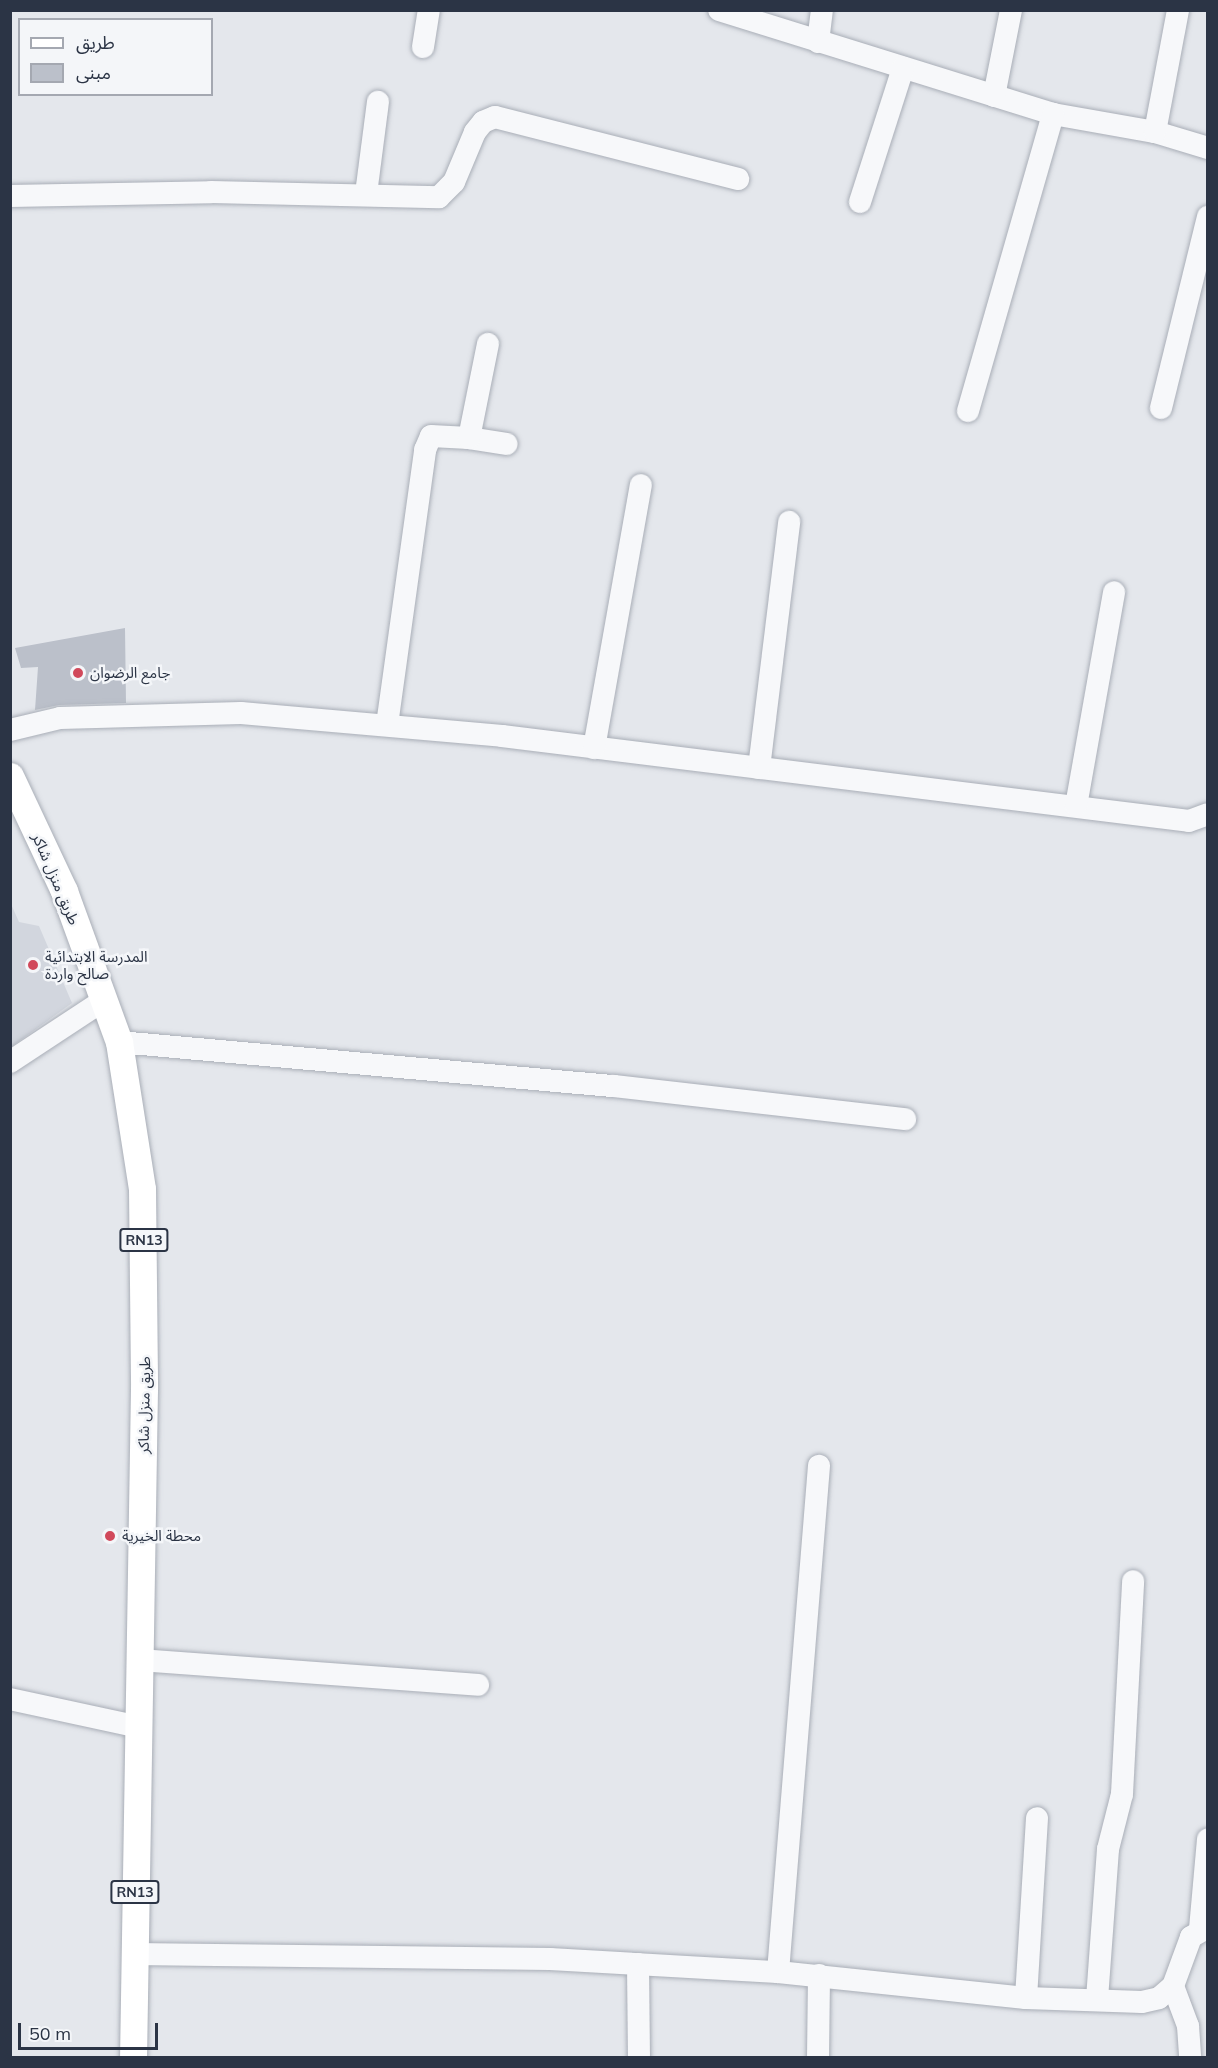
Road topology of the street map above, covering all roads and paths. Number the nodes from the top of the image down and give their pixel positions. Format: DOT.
graph roads {
  1 [pos="429,10"];
  2 [pos="719,10"];
  3 [pos="822,10"];
  4 [pos="1011,10"];
  5 [pos="1178,10"];
  6 [pos="818,42"];
  7 [pos="423,47"];
  8 [pos="903,68"];
  9 [pos="994,96"];
  10 [pos="378,102"];
  11 [pos="1053,114"];
  12 [pos="1155,132"];
  13 [pos="1208,148"];
  14 [pos="738,179"];
  15 [pos="366,194"];
  16 [pos="10,196"];
  17 [pos="860,202"];
  18 [pos="1208,217"];
  19 [pos="488,344"];
  20 [pos="1161,408"];
  21 [pos="968,411"];
  22 [pos="469,438"];
  23 [pos="507,444"];
  24 [pos="641,485"];
  25 [pos="789,522"];
  26 [pos="1114,592"];
  27 [pos="387,725"];
  28 [pos="10,730"];
  29 [pos="594,748"];
  30 [pos="759,768"];
  31 [pos="10,776"];
  32 [pos="1076,806"];
  33 [pos="1208,814"];
  34 [pos="104,1000"];
  35 [pos="119,1042"];
  36 [pos="10,1062"];
  37 [pos="905,1119"];
  38 [pos="819,1466"];
  39 [pos="1133,1581"];
  40 [pos="140,1660"];
  41 [pos="478,1685"];
  42 [pos="10,1699"];
  43 [pos="139,1727"];
  44 [pos="1037,1818"];
  45 [pos="1208,1839"];
  46 [pos="1204,1928"];
  47 [pos="133,1954"];
  48 [pos="638,1965"];
  49 [pos="778,1972"];
  50 [pos="819,1975"];
  51 [pos="1173,1986"];
  52 [pos="1026,1998"];
  53 [pos="1096,1999"];
  54 [pos="133,2058"];
  55 [pos="639,2058"];
  56 [pos="818,2058"];
  57 [pos="1191,2058"];
  1 -- 7 [label="street"];
  2 -- 6 [label="street"];
  3 -- 6 [label="street"];
  4 -- 9 [label="street"];
  5 -- 12 [label="street"];
  6 -- 8 [label="street"];
  8 -- 9 [label="street"];
  8 -- 17 [label="street"];
  9 -- 11 [label="street"];
  10 -- 15 [label="street"];
  11 -- 12 [label="street"];
  11 -- 21 [label="street"];
  12 -- 13 [label="street"];
  14 -- 15 [label="street"];
  15 -- 16 [label="street"];
  18 -- 20 [label="street"];
  19 -- 22 [label="street"];
  22 -- 23 [label="street"];
  22 -- 27 [label="street"];
  24 -- 29 [label="street"];
  25 -- 30 [label="street"];
  26 -- 32 [label="street"];
  27 -- 28 [label="street"];
  27 -- 29 [label="street"];
  29 -- 30 [label="street"];
  30 -- 32 [label="street"];
  31 -- 34 [label="main road, طريق منزل شاكر / RN13"];
  32 -- 33 [label="street"];
  34 -- 35 [label="main road, طريق منزل شاكر / RN13"];
  34 -- 36 [label="street"];
  35 -- 37 [label="street"];
  35 -- 40 [label="main road, طريق منزل شاكر / RN13"];
  38 -- 49 [label="street"];
  39 -- 53 [label="street"];
  40 -- 41 [label="street"];
  40 -- 43 [label="main road, طريق منزل شاكر / RN13"];
  42 -- 43 [label="street"];
  43 -- 47 [label="main road, طريق منزل شاكر / RN13"];
  44 -- 52 [label="street"];
  45 -- 46 [label="street"];
  46 -- 51 [label="street"];
  47 -- 48 [label="street"];
  47 -- 54 [label="main road, طريق منزل شاكر / RN13"];
  48 -- 49 [label="street"];
  48 -- 55 [label="street"];
  49 -- 50 [label="street"];
  50 -- 52 [label="street"];
  50 -- 56 [label="street"];
  51 -- 53 [label="street"];
  51 -- 57 [label="street"];
  52 -- 53 [label="street"];
}
